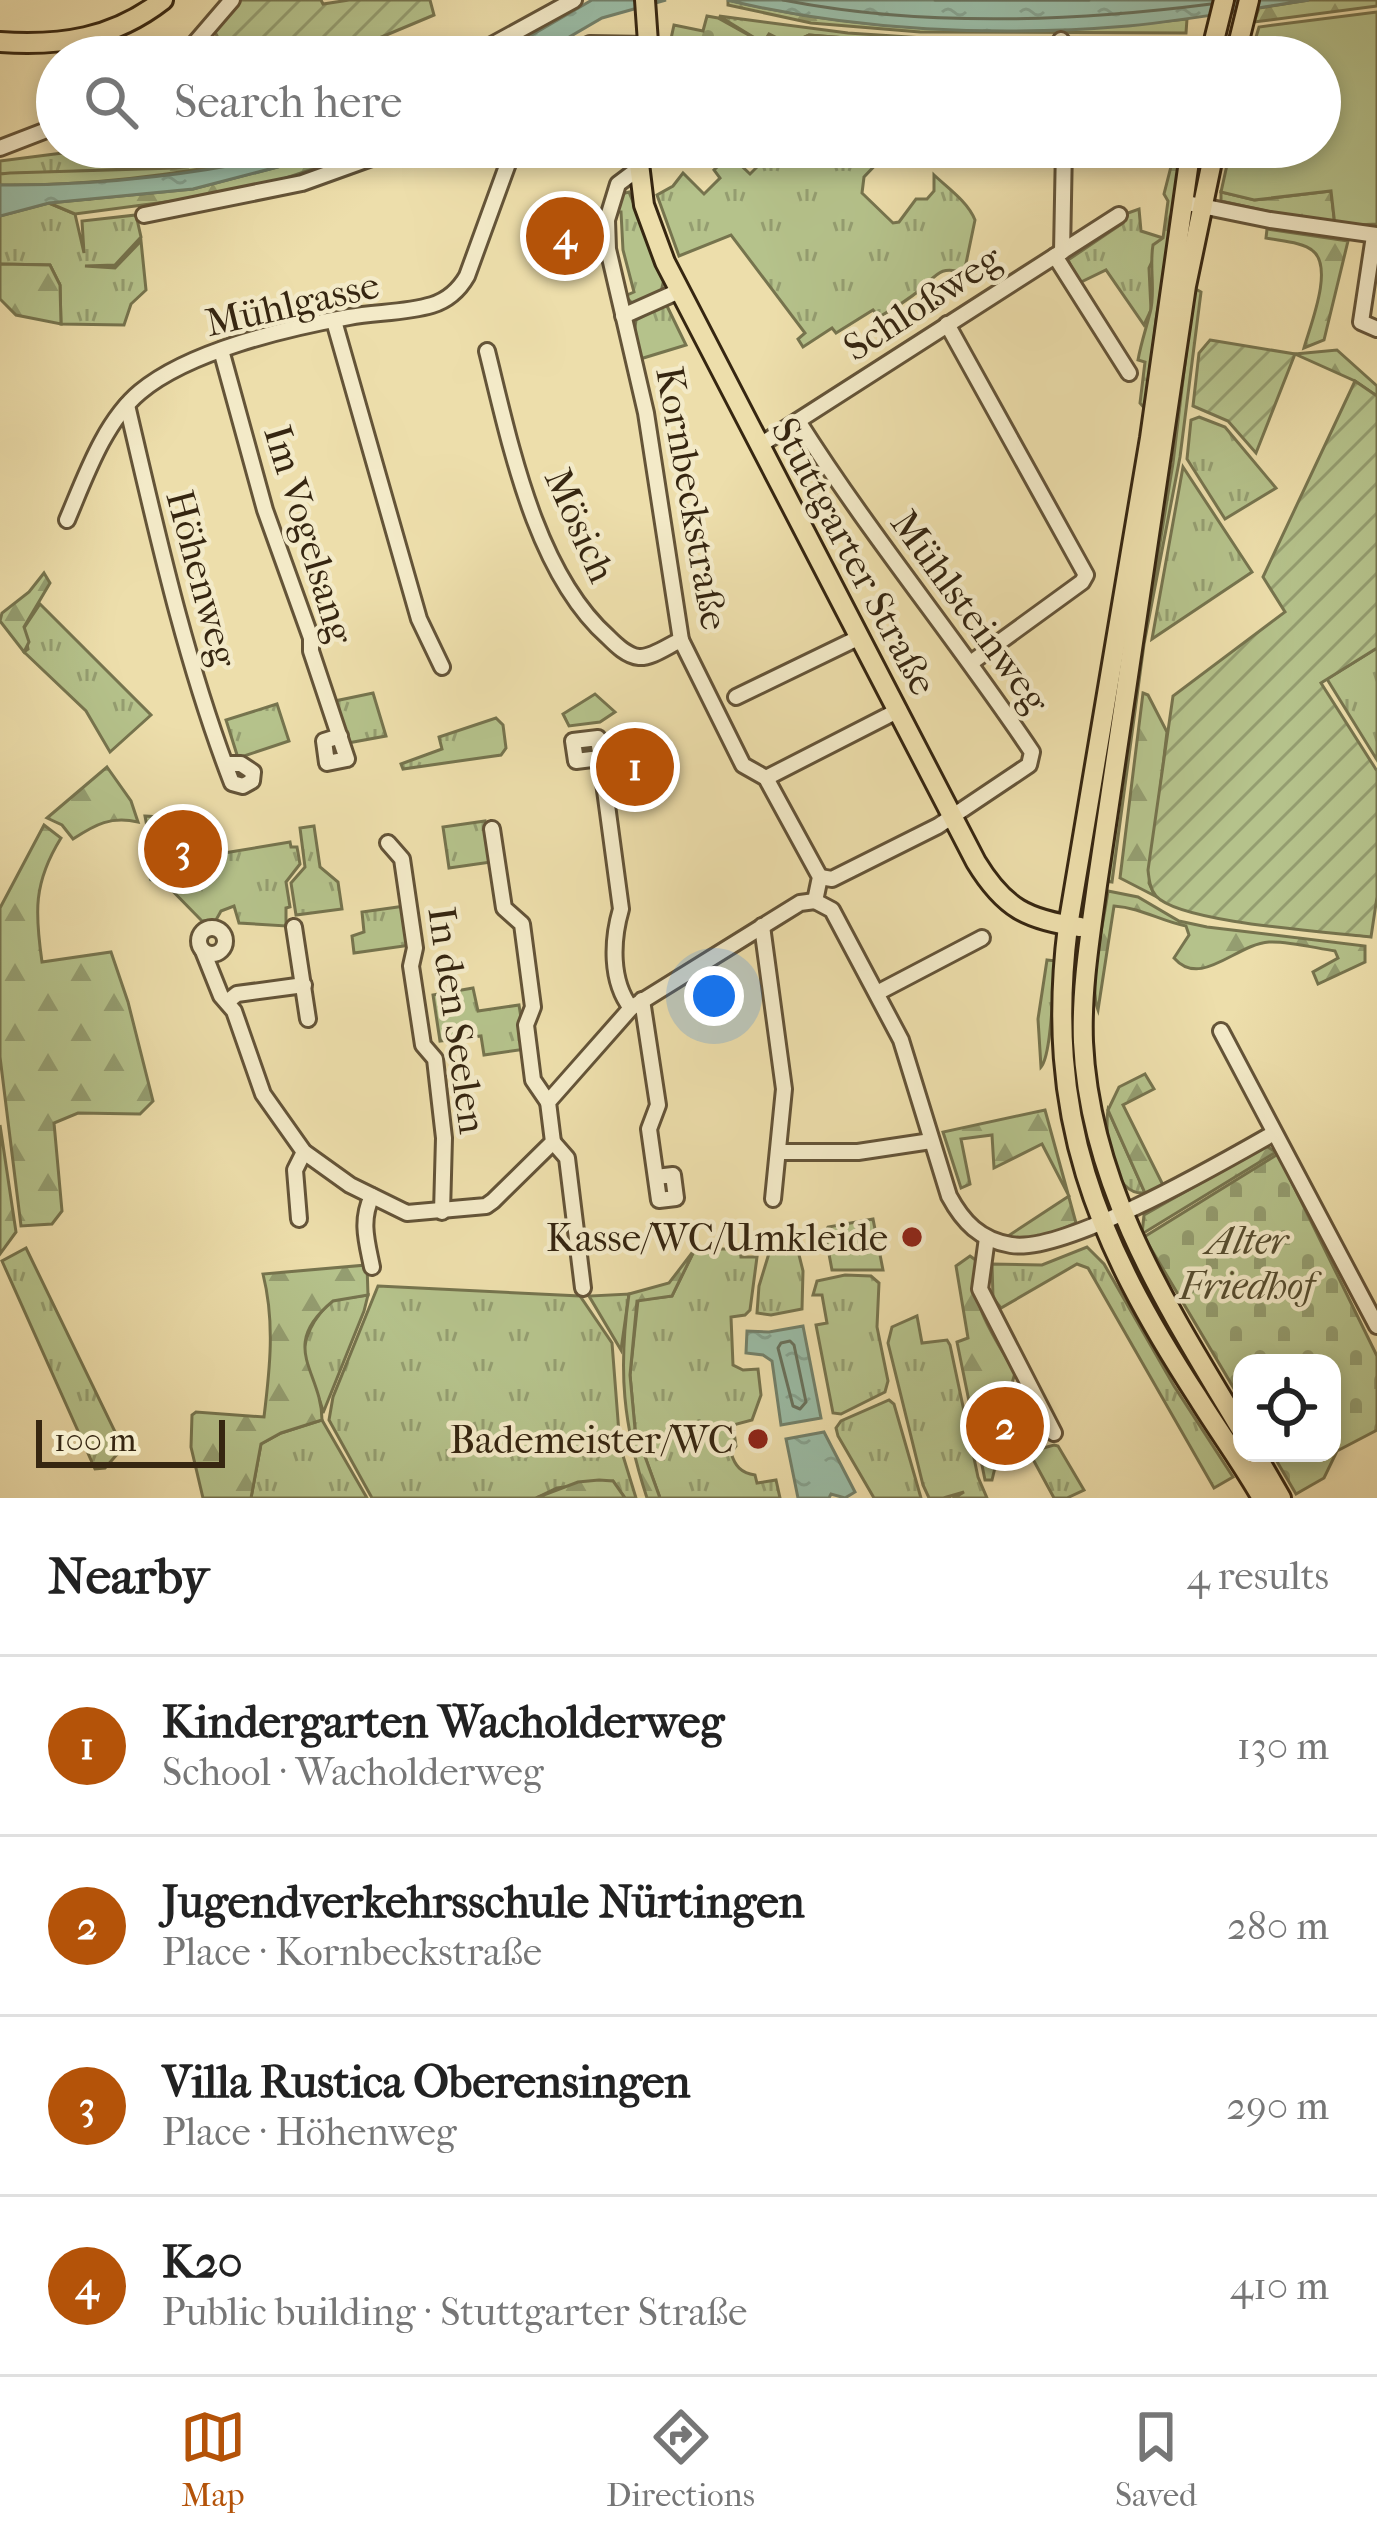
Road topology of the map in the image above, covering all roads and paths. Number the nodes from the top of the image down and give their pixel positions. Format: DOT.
graph roads {
  1 [pos="163,0"];
  2 [pos="232,0"];
  3 [pos="574,0"];
  4 [pos="1224,0"];
  5 [pos="1249,0"];
  6 [pos="646,6"];
  7 [pos="94,36"];
  8 [pos="201,36"];
  9 [pos="508,36"];
  10 [pos="648,36"];
  11 [pos="1216,36"];
  12 [pos="1240,36"];
  13 [pos="0,42"];
  14 [pos="36,45"];
  15 [pos="36,131"];
  16 [pos="36,134"];
  17 [pos="0,138"];
  18 [pos="0,148"];
  19 [pos="344,168"];
  20 [pos="506,168"];
  21 [pos="1063,168"];
  22 [pos="1188,168"];
  23 [pos="1211,168"];
  24 [pos="638,169"];
  25 [pos="1182,202"];
  26 [pos="1204,207"];
  27 [pos="144,215"];
  28 [pos="1119,215"];
  29 [pos="1376,236"];
  30 [pos="1059,254"];
  31 [pos="680,291"];
  32 [pos="623,316"];
  33 [pos="334,321"];
  34 [pos="947,324"];
  35 [pos="1377,329"];
  36 [pos="221,350"];
  37 [pos="487,351"];
  38 [pos="1129,373"];
  39 [pos="127,405"];
  40 [pos="798,421"];
  41 [pos="760,445"];
  42 [pos="67,520"];
  43 [pos="860,638"];
  44 [pos="681,640"];
  45 [pos="972,662"];
  46 [pos="442,667"];
  47 [pos="736,697"];
  48 [pos="898,710"];
  49 [pos="340,736"];
  50 [pos="600,758"];
  51 [pos="225,764"];
  52 [pos="766,778"];
  53 [pos="952,817"];
  54 [pos="493,829"];
  55 [pos="388,843"];
  56 [pos="820,878"];
  57 [pos="814,902"];
  58 [pos="762,926"];
  59 [pos="1068,926"];
  60 [pos="294,928"];
  61 [pos="1090,929"];
  62 [pos="982,938"];
  63 [pos="203,951"];
  64 [pos="304,985"];
  65 [pos="877,993"];
  66 [pos="227,1003"];
  67 [pos="636,1004"];
  68 [pos="308,1018"];
  69 [pos="1220,1031"];
  70 [pos="548,1102"];
  71 [pos="1274,1133"];
  72 [pos="931,1141"];
  73 [pos="553,1142"];
  74 [pos="304,1152"];
  75 [pos="779,1152"];
  76 [pos="656,1178"];
  77 [pos="372,1196"];
  78 [pos="773,1199"];
  79 [pos="442,1212"];
  80 [pos="1121,1213"];
  81 [pos="299,1219"];
  82 [pos="1100,1221"];
  83 [pos="987,1238"];
  84 [pos="372,1267"];
  85 [pos="583,1288"];
  86 [pos="1377,1326"];
  87 [pos="1233,1416"];
  88 [pos="1054,1433"];
  89 [pos="1260,1462"];
  90 [pos="1262,1498"];
  91 [pos="1281,1498"];
  1 -- 7 [label="main road"];
  2 -- 8 [label="street"];
  3 -- 9 [label="street"];
  4 -- 11 [label="main road"];
  5 -- 12 [label="main road"];
  6 -- 10 [label="main road"];
  13 -- 14 [label="main road"];
  15 -- 17 [label="street"];
  16 -- 18 [label="street"];
  19 -- 27 [label="street"];
  20 -- 33 [label="street, Mühlgasse"];
  21 -- 30 [label="street"];
  22 -- 25 [label="main road"];
  23 -- 26 [label="main road"];
  24 -- 31 [label="main road, Stuttgarter Straße"];
  24 -- 32 [label="street"];
  25 -- 26 [label="street"];
  25 -- 59 [label="main road"];
  26 -- 29 [label="street"];
  26 -- 61 [label="main road"];
  28 -- 30 [label="street, Schloßweg"];
  29 -- 35 [label="street"];
  30 -- 34 [label="street, Schloßweg"];
  30 -- 38 [label="street"];
  31 -- 32 [label="street"];
  31 -- 41 [label="main road, Stuttgarter Straße"];
  32 -- 44 [label="street, Kornbeckstraße"];
  33 -- 36 [label="street, Mühlgasse"];
  33 -- 46 [label="street"];
  34 -- 40 [label="street, Schloßweg"];
  34 -- 45 [label="street"];
  36 -- 39 [label="street, Mühlgasse"];
  36 -- 49 [label="street, Im Vogelsang"];
  37 -- 44 [label="street, Mösich"];
  39 -- 42 [label="street, Mühlgasse"];
  39 -- 51 [label="street, Höhenweg"];
  40 -- 41 [label="street, Schloßweg"];
  40 -- 45 [label="street, Mühlsteinweg"];
  41 -- 43 [label="main road, Stuttgarter Straße"];
  43 -- 47 [label="street"];
  43 -- 48 [label="main road, Stuttgarter Straße"];
  44 -- 52 [label="street, Kornbeckstraße"];
  45 -- 53 [label="street, Mühlsteinweg"];
  48 -- 52 [label="street"];
  48 -- 53 [label="main road, Stuttgarter Straße"];
  50 -- 67 [label="street"];
  52 -- 56 [label="street, Kornbeckstraße"];
  53 -- 56 [label="street"];
  53 -- 59 [label="main road, Stuttgarter Straße"];
  54 -- 70 [label="street"];
  55 -- 79 [label="street, In den Seelen"];
  56 -- 57 [label="street"];
  57 -- 58 [label="street"];
  57 -- 65 [label="street"];
  58 -- 67 [label="street"];
  58 -- 75 [label="street"];
  59 -- 61 [label="main road, Stuttgarter Straße"];
  59 -- 82 [label="main road"];
  60 -- 64 [label="street"];
  61 -- 80 [label="main road"];
  62 -- 65 [label="street"];
  63 -- 66 [label="street"];
  64 -- 66 [label="street"];
  64 -- 68 [label="street"];
  65 -- 72 [label="street"];
  66 -- 74 [label="street"];
  67 -- 70 [label="street"];
  67 -- 76 [label="street"];
  69 -- 71 [label="street"];
  70 -- 73 [label="street"];
  71 -- 80 [label="street"];
  71 -- 86 [label="street"];
  72 -- 75 [label="street"];
  72 -- 83 [label="street"];
  73 -- 79 [label="street"];
  73 -- 85 [label="street"];
  74 -- 77 [label="street"];
  74 -- 81 [label="street"];
  75 -- 78 [label="street"];
  77 -- 79 [label="street"];
  77 -- 84 [label="street"];
  80 -- 82 [label="street"];
  80 -- 87 [label="main road"];
  82 -- 83 [label="street"];
  82 -- 90 [label="main road"];
  83 -- 88 [label="street"];
  89 -- 91 [label="main road"];
}
